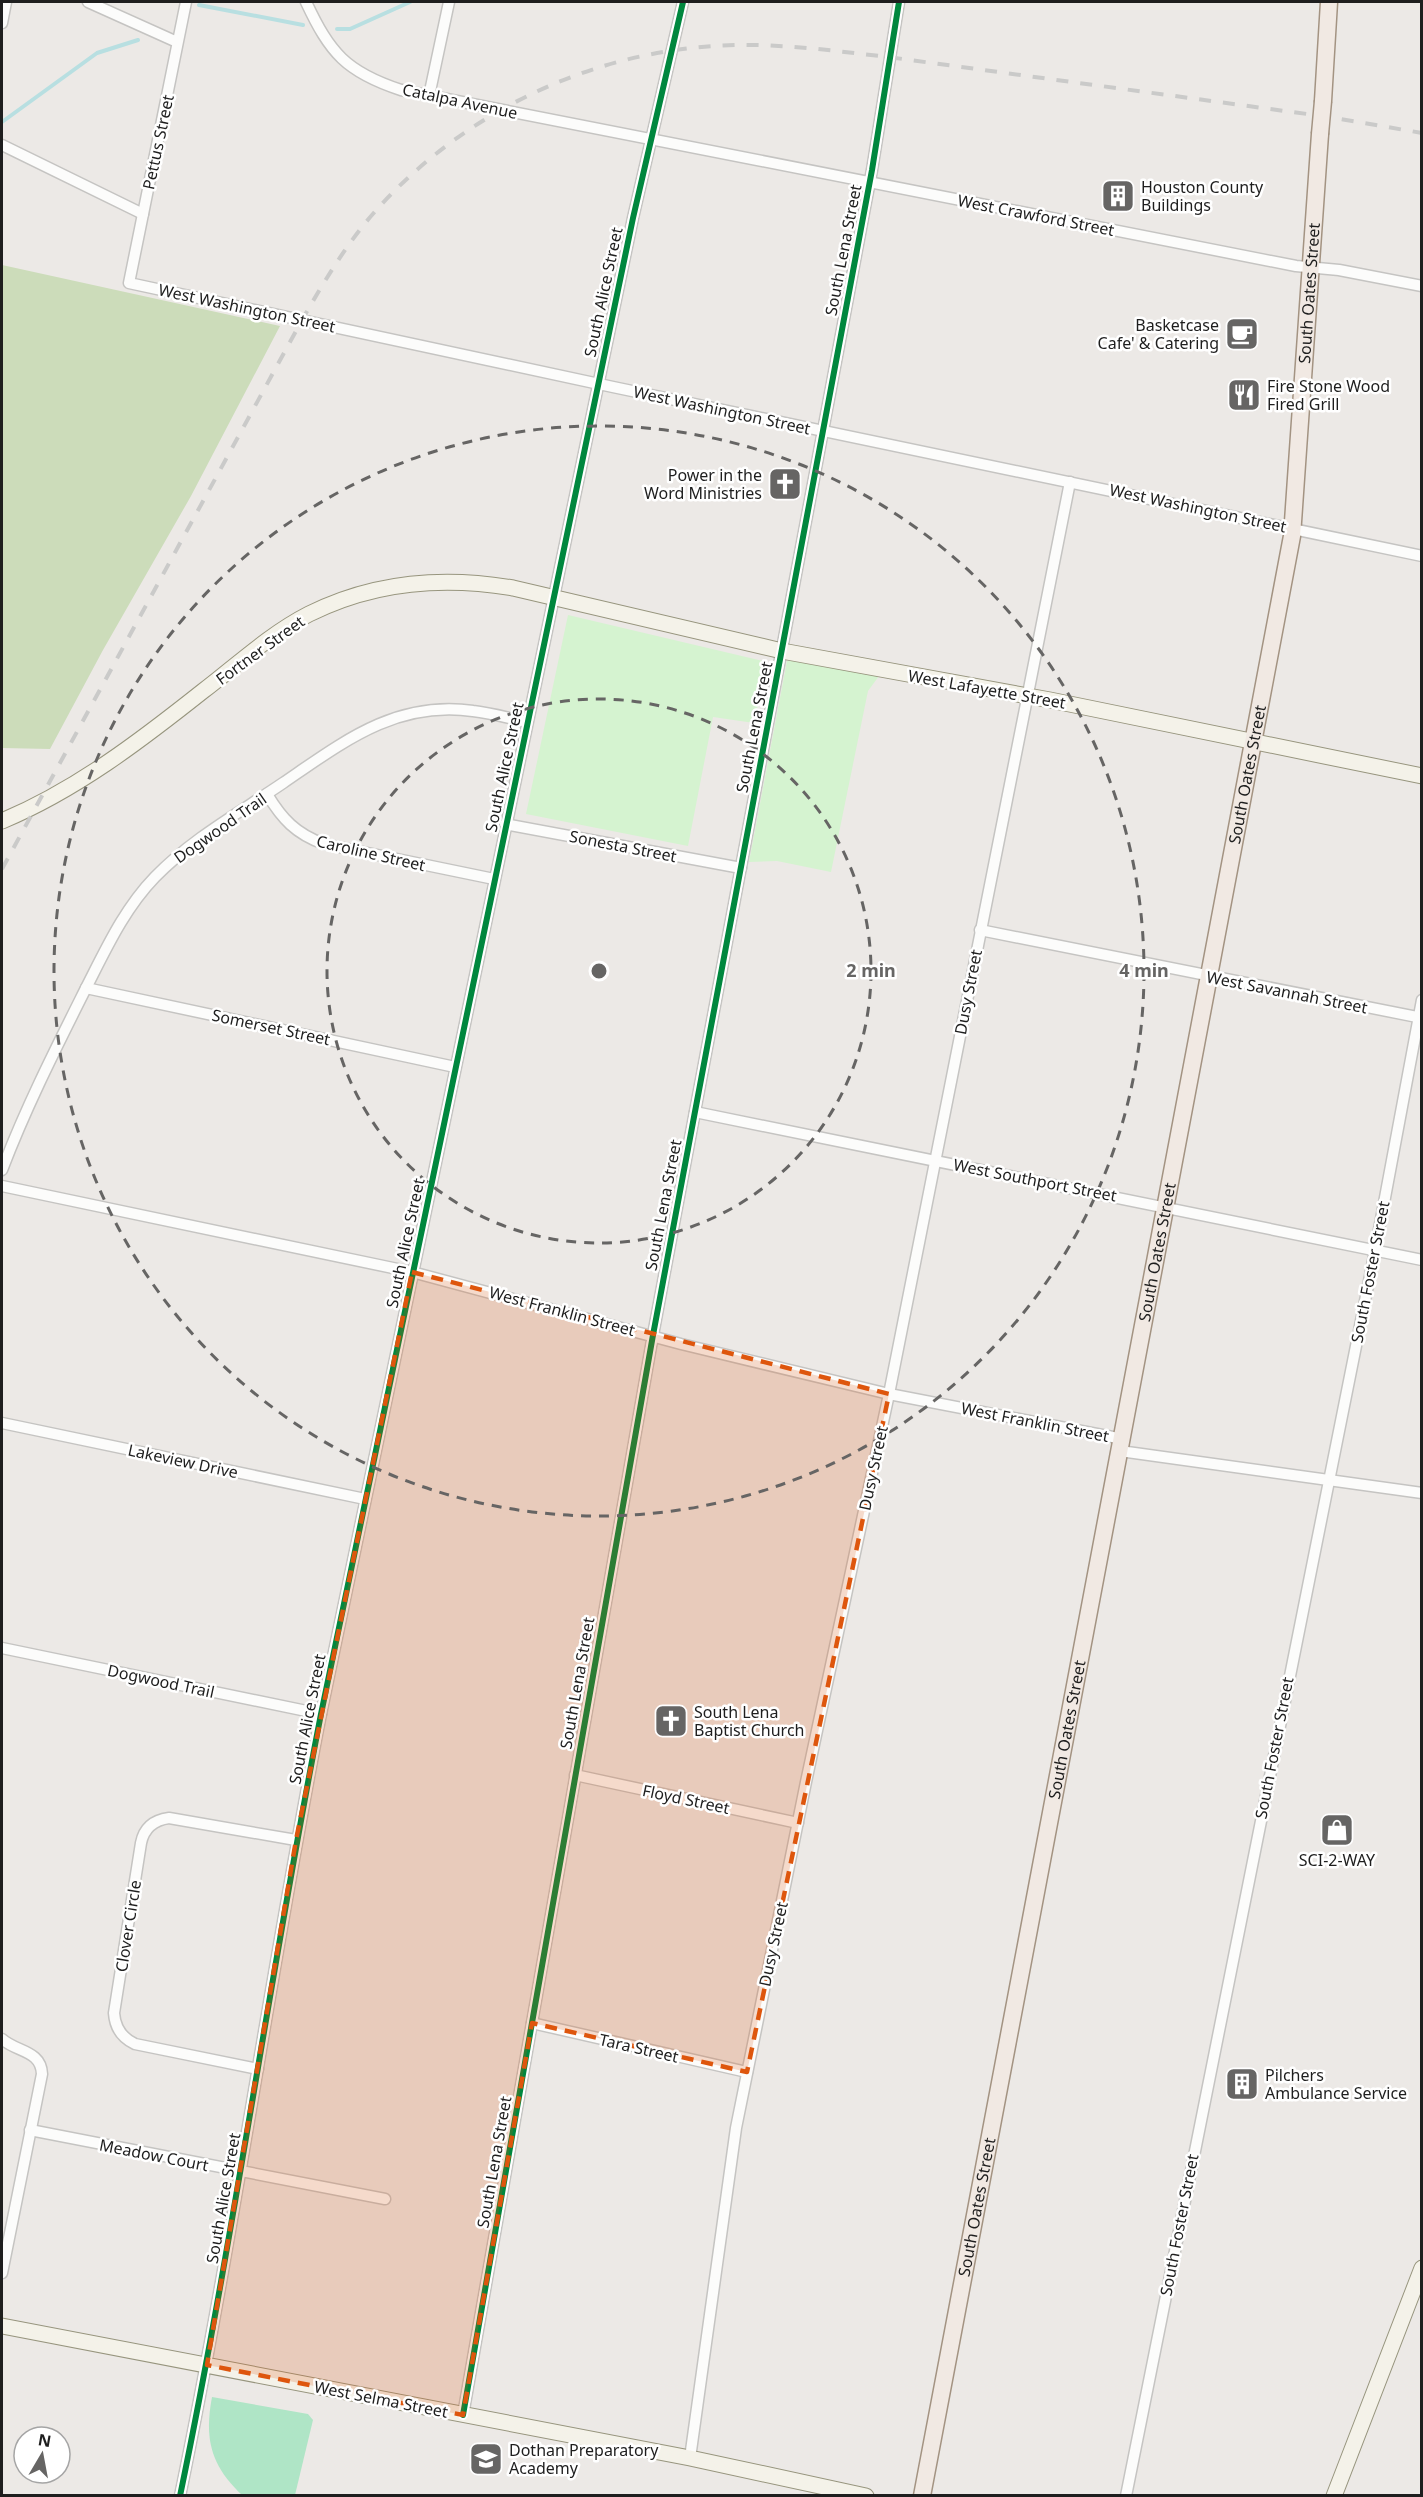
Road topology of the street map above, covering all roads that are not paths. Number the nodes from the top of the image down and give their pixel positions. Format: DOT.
graph roads {
  1 [pos="6,2"];
  2 [pos="88,2"];
  3 [pos="186,2"];
  4 [pos="306,2"];
  5 [pos="449,2"];
  6 [pos="683,2"];
  7 [pos="899,2"];
  8 [pos="1329,2"];
  9 [pos="2,22"];
  10 [pos="177,42"];
  11 [pos="429,96"];
  12 [pos="652,139"];
  13 [pos="2,145"];
  14 [pos="869,183"];
  15 [pos="143,214"];
  16 [pos="1311,268"];
  17 [pos="129,283"];
  18 [pos="1422,286"];
  19 [pos="598,384"];
  20 [pos="822,431"];
  21 [pos="1070,482"];
  22 [pos="1293,528"];
  23 [pos="1422,556"];
  24 [pos="553,597"];
  25 [pos="782,651"];
  26 [pos="1026,698"];
  27 [pos="527,722"];
  28 [pos="1255,740"];
  29 [pos="1422,776"];
  30 [pos="267,794"];
  31 [pos="2,821"];
  32 [pos="506,824"];
  33 [pos="741,868"];
  34 [pos="494,879"];
  35 [pos="980,930"];
  36 [pos="1209,976"];
  37 [pos="86,988"];
  38 [pos="1422,1000"];
  39 [pos="1420,1018"];
  40 [pos="455,1067"];
  41 [pos="695,1112"];
  42 [pos="935,1159"];
  43 [pos="2,1170"];
  44 [pos="2,1186"];
  45 [pos="1166,1206"];
  46 [pos="1375,1251"];
  47 [pos="1422,1260"];
  48 [pos="412,1272"];
  49 [pos="652,1335"];
  50 [pos="888,1394"];
  51 [pos="2,1423"];
  52 [pos="1121,1445"];
  53 [pos="1328,1480"];
  54 [pos="1422,1493"];
  55 [pos="365,1499"];
  56 [pos="2,1648"];
  57 [pos="321,1714"];
  58 [pos="575,1775"];
  59 [pos="798,1823"];
  60 [pos="296,1840"];
  61 [pos="532,2023"];
  62 [pos="2,2038"];
  63 [pos="258,2069"];
  64 [pos="747,2072"];
  65 [pos="30,2130"];
  66 [pos="242,2172"];
  67 [pos="385,2199"];
  68 [pos="1422,2268"];
  69 [pos="2,2273"];
  70 [pos="2,2326"];
  71 [pos="207,2365"];
  72 [pos="463,2415"];
  73 [pos="690,2458"];
  74 [pos="1336,2495"];
  75 [pos="180,2496"];
  76 [pos="866,2496"];
  77 [pos="922,2496"];
  78 [pos="1126,2496"];
  1 -- 9 [label="street"];
  2 -- 10 [label="street"];
  3 -- 10 [label="street, Pettus Street"];
  4 -- 11 [label="street, Catalpa Avenue"];
  5 -- 11 [label="street"];
  6 -- 12 [label="street, South Alice Street"];
  7 -- 14 [label="street, South Lena Street"];
  8 -- 16 [label="main road, South Oates Street, bridge"];
  10 -- 15 [label="street, Pettus Street"];
  11 -- 12 [label="street, Catalpa Avenue"];
  12 -- 14 [label="street, West Crawford Street"];
  12 -- 19 [label="street, South Alice Street"];
  13 -- 15 [label="street"];
  14 -- 16 [label="street, West Crawford Street"];
  14 -- 20 [label="street, South Lena Street"];
  15 -- 17 [label="street, Pettus Street"];
  16 -- 18 [label="street, West Crawford Street"];
  16 -- 22 [label="main road, South Oates Street"];
  17 -- 19 [label="street, West Washington Street"];
  19 -- 20 [label="street, West Washington Street"];
  19 -- 24 [label="street, South Alice Street"];
  20 -- 21 [label="street, West Washington Street"];
  20 -- 25 [label="street, South Lena Street"];
  21 -- 22 [label="street, West Washington Street"];
  21 -- 26 [label="street, Dusy Street"];
  22 -- 23 [label="street, West Washington Street"];
  22 -- 28 [label="main road, South Oates Street"];
  24 -- 25 [label="street, West Lafayette Street"];
  24 -- 27 [label="street, South Alice Street"];
  24 -- 31 [label="street, Fortner Street"];
  25 -- 26 [label="street, West Lafayette Street"];
  25 -- 33 [label="street, South Lena Street"];
  26 -- 28 [label="street, West Lafayette Street"];
  26 -- 35 [label="street, Dusy Street"];
  27 -- 30 [label="street, Dogwood Trail"];
  27 -- 32 [label="street, South Alice Street"];
  28 -- 29 [label="street, West Lafayette Street"];
  28 -- 36 [label="main road, South Oates Street"];
  30 -- 34 [label="street, Caroline Street"];
  30 -- 37 [label="street, Dogwood Trail"];
  32 -- 33 [label="street, Sonesta Street"];
  32 -- 34 [label="street, South Alice Street"];
  33 -- 41 [label="street, South Lena Street"];
  34 -- 40 [label="street, South Alice Street"];
  35 -- 36 [label="street, West Savannah Street"];
  35 -- 42 [label="street, Dusy Street"];
  36 -- 39 [label="street, West Savannah Street"];
  36 -- 45 [label="main road, South Oates Street"];
  37 -- 40 [label="street, Somerset Street"];
  37 -- 43 [label="street, Dogwood Trail"];
  38 -- 39 [label="street, South Foster Street"];
  39 -- 46 [label="street, South Foster Street"];
  40 -- 48 [label="street, South Alice Street"];
  41 -- 42 [label="street, West Southport Street"];
  41 -- 49 [label="street, South Lena Street"];
  42 -- 45 [label="street, West Southport Street"];
  42 -- 50 [label="street, Dusy Street"];
  44 -- 48 [label="street, West Franklin Street"];
  45 -- 46 [label="street, West Southport Street"];
  45 -- 52 [label="main road, South Oates Street"];
  46 -- 47 [label="street, West Southport Street"];
  46 -- 53 [label="street, South Foster Street"];
  48 -- 49 [label="street, West Franklin Street"];
  48 -- 55 [label="street, South Alice Street"];
  49 -- 50 [label="street, West Franklin Street"];
  49 -- 58 [label="street, South Lena Street"];
  50 -- 52 [label="street, West Franklin Street"];
  50 -- 59 [label="street, Dusy Street"];
  51 -- 55 [label="street, Lakeview Drive"];
  52 -- 53 [label="street, West Franklin Street"];
  52 -- 77 [label="main road, South Oates Street"];
  53 -- 54 [label="street, West Franklin Street"];
  53 -- 78 [label="street, South Foster Street"];
  55 -- 57 [label="street, South Alice Street"];
  56 -- 57 [label="street, Dogwood Trail"];
  57 -- 60 [label="street, South Alice Street"];
  58 -- 59 [label="street, Floyd Street"];
  58 -- 61 [label="street, South Lena Street"];
  59 -- 64 [label="street, Dusy Street"];
  60 -- 63 [label="street, South Alice Street"];
  60 -- 63 [label="street, Clover Circle"];
  61 -- 64 [label="street, Tara Street"];
  61 -- 72 [label="street, South Lena Street"];
  62 -- 65 [label="street"];
  63 -- 66 [label="street, South Alice Street"];
  64 -- 73 [label="street, Dusy Street"];
  65 -- 66 [label="street, Meadow Court"];
  65 -- 69 [label="street"];
  66 -- 67 [label="street, Meadow Court"];
  66 -- 71 [label="street, South Alice Street"];
  68 -- 74 [label="street"];
  70 -- 71 [label="street, West Selma Street"];
  71 -- 72 [label="street, West Selma Street"];
  71 -- 75 [label="street, South Alice Street"];
  72 -- 73 [label="street, West Selma Street"];
  73 -- 76 [label="street, West Selma Street"];
}
